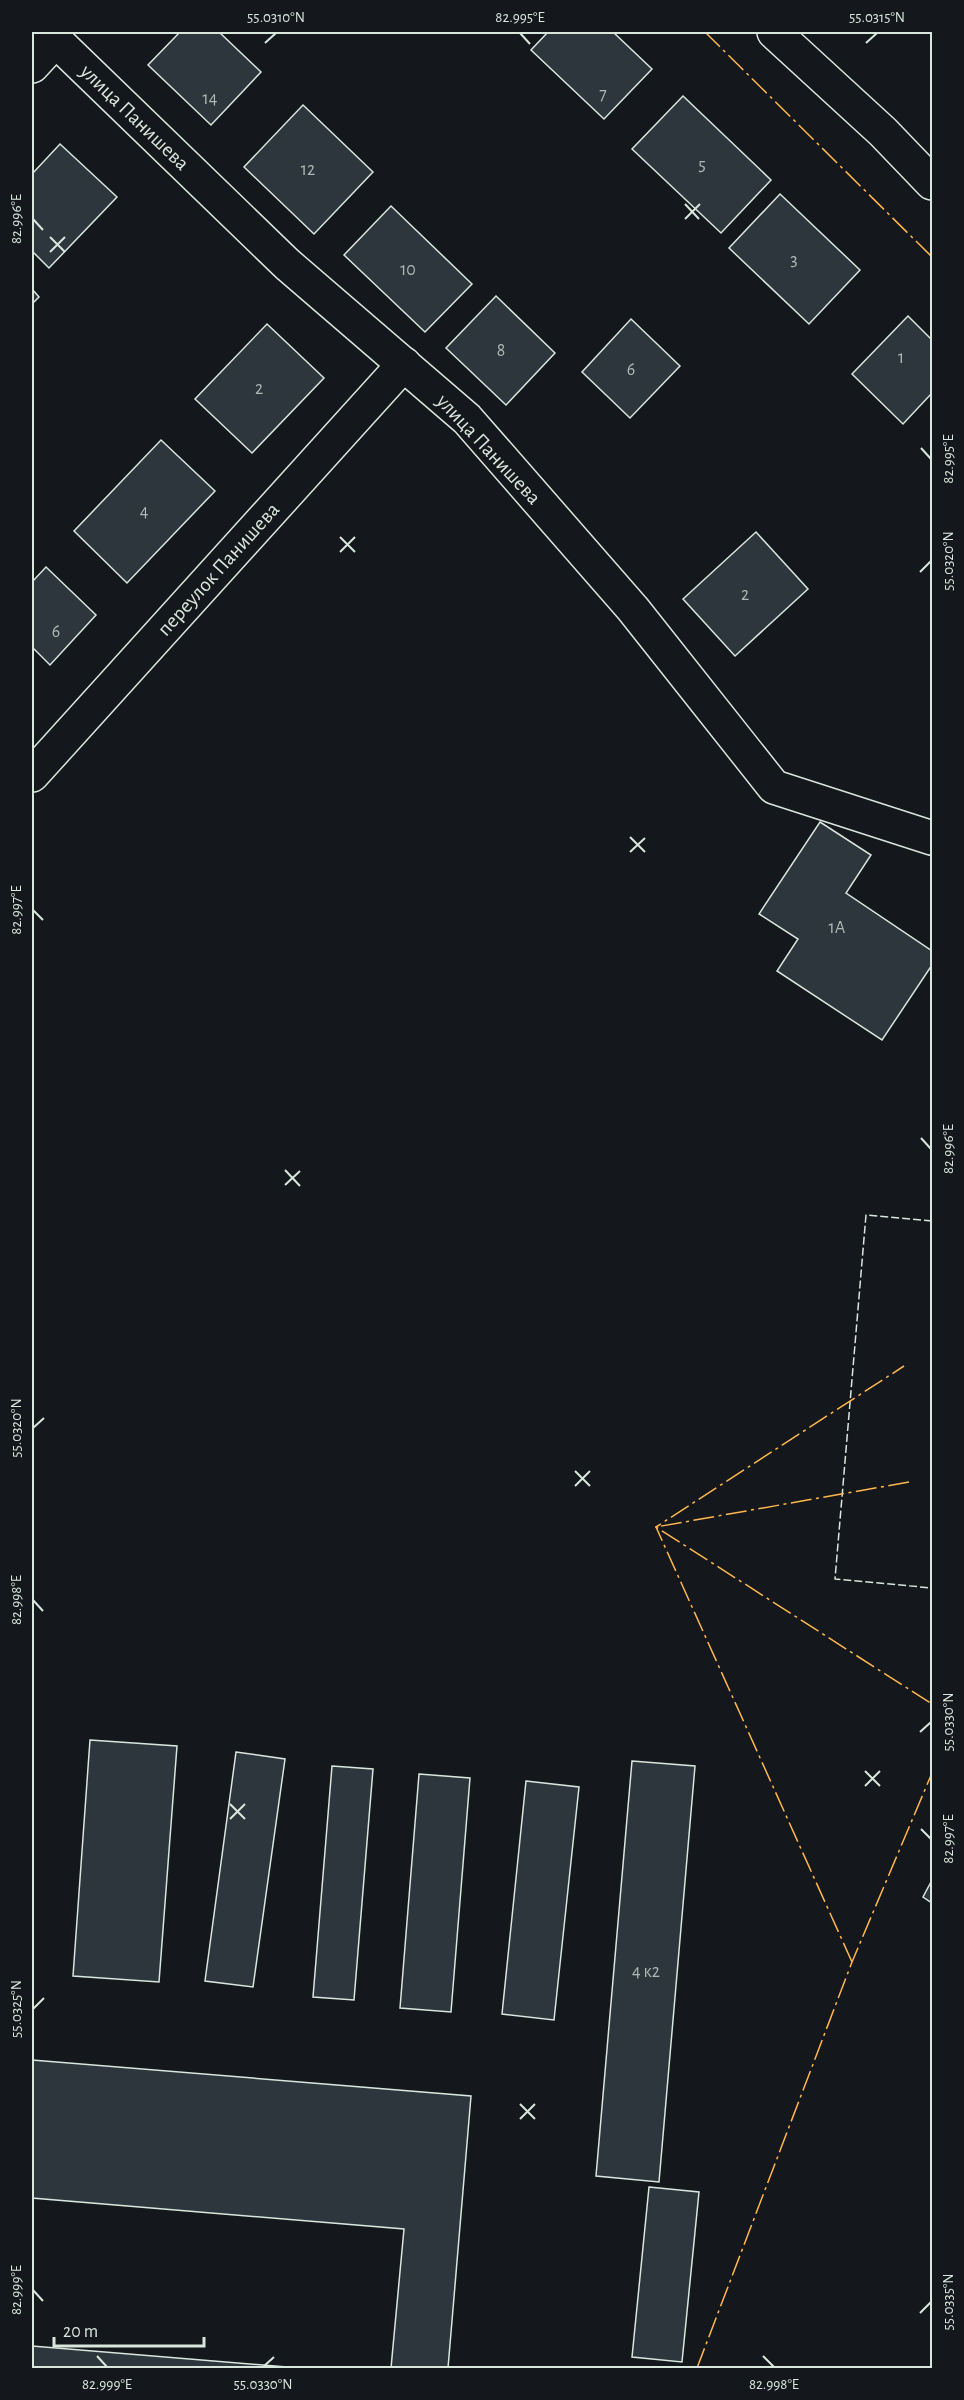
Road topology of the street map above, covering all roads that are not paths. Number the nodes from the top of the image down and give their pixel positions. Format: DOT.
graph roads {
  1 [pos="774,32"];
  2 [pos="52,36"];
  3 [pos="32,66"];
  4 [pos="933,183"];
  5 [pos="404,364"];
  6 [pos="32,774"];
  7 [pos="933,838"];
  1 -- 4 [label="street"];
  2 -- 3 [label="street"];
  2 -- 5 [label="street, улица Панишева"];
  5 -- 6 [label="street, переулок Панишева"];
  5 -- 7 [label="street, улица Панишева"];
}
